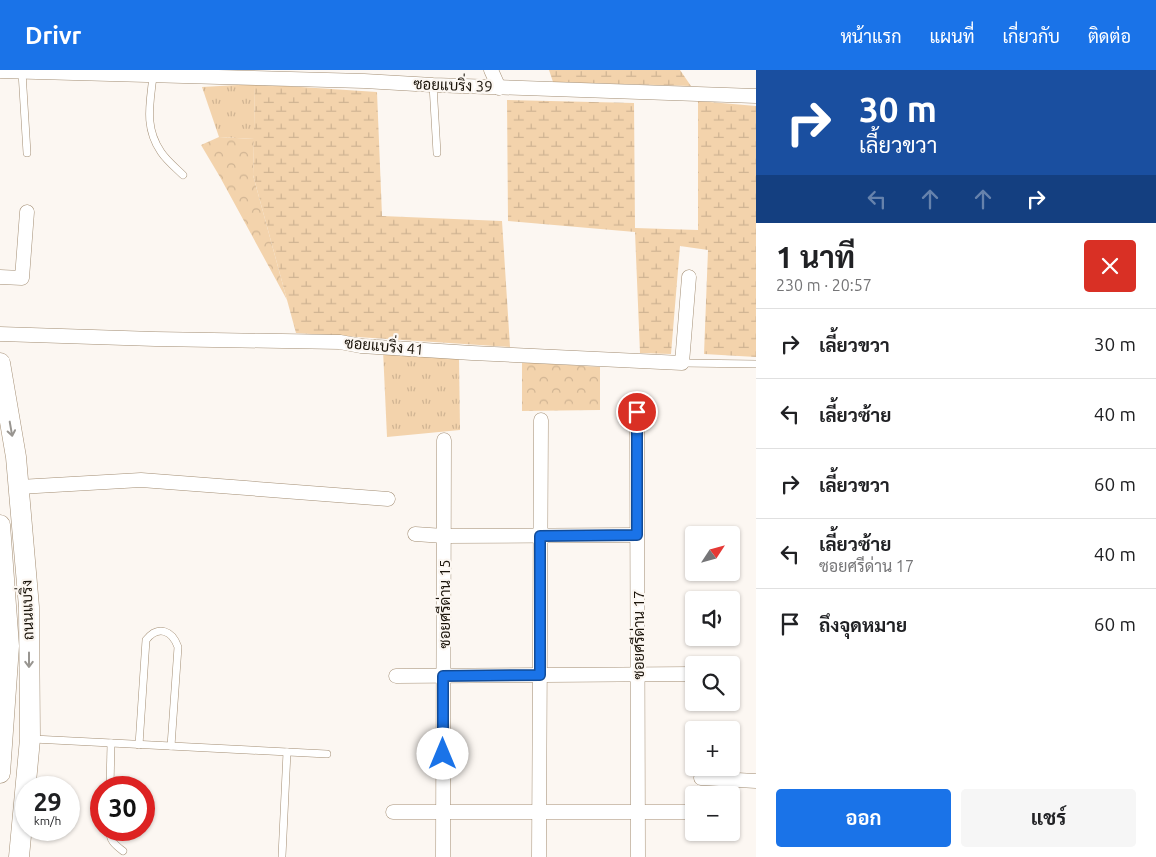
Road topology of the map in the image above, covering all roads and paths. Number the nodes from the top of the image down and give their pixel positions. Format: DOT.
graph roads {
  1 [pos="491,70"];
  2 [pos="0,71"];
  3 [pos="26,71"];
  4 [pos="272,75"];
  5 [pos="362,75"];
  6 [pos="154,76"];
  7 [pos="433,85"];
  8 [pos="499,88"];
  9 [pos="756,96"];
  10 [pos="27,152"];
  11 [pos="437,153"];
  12 [pos="182,175"];
  13 [pos="27,212"];
  14 [pos="0,277"];
  15 [pos="689,277"];
  16 [pos="0,334"];
  17 [pos="682,363"];
  18 [pos="0,364"];
  19 [pos="756,364"];
  20 [pos="637,412"];
  21 [pos="541,420"];
  22 [pos="444,440"];
  23 [pos="19,487"];
  24 [pos="388,499"];
  25 [pos="0,525"];
  26 [pos="415,534"];
  27 [pos="637,535"];
  28 [pos="444,536"];
  29 [pos="540,536"];
  30 [pos="685,674"];
  31 [pos="540,675"];
  32 [pos="638,675"];
  33 [pos="396,676"];
  34 [pos="443,676"];
  35 [pos="1,738"];
  36 [pos="30,739"];
  37 [pos="111,743"];
  38 [pos="139,745"];
  39 [pos="171,746"];
  40 [pos="287,752"];
  41 [pos="327,754"];
  42 [pos="0,773"];
  43 [pos="110,776"];
  44 [pos="701,778"];
  45 [pos="756,780"];
  46 [pos="393,812"];
  47 [pos="443,812"];
  48 [pos="539,812"];
  49 [pos="638,812"];
  50 [pos="685,812"];
  51 [pos="112,841"];
  52 [pos="122,851"];
  53 [pos="282,856"];
  54 [pos="19,857"];
  55 [pos="443,857"];
  56 [pos="539,857"];
  57 [pos="638,857"];
  1 -- 8 [label="street"];
  2 -- 3 [label="street, ซอยแบริ่ง 39"];
  3 -- 6 [label="street, ซอยแบริ่ง 39"];
  3 -- 10 [label="lane"];
  4 -- 5 [label="street, ซอยแบริ่ง 39"];
  4 -- 6 [label="street, ซอยแบริ่ง 39"];
  5 -- 7 [label="street, ซอยแบริ่ง 39"];
  6 -- 12 [label="lane"];
  7 -- 8 [label="street, ซอยแบริ่ง 39"];
  7 -- 11 [label="lane"];
  8 -- 9 [label="street, ซอยแบริ่ง 39"];
  13 -- 14 [label="street"];
  15 -- 17 [label="street"];
  16 -- 17 [label="street, ซอยแบริ่ง 41"];
  17 -- 19 [label="lane"];
  18 -- 23 [label="main road, ถนนแบริ่ง, one-way"];
  20 -- 27 [label="street, ซอยศรีด่าน 17"];
  21 -- 29 [label="street"];
  22 -- 28 [label="street, ซอยศรีด่าน 15"];
  23 -- 24 [label="street"];
  23 -- 36 [label="main road, ถนนแบริ่ง, one-way"];
  25 -- 35 [label="main road, ถนนแบริ่ง"];
  26 -- 28 [label="street"];
  27 -- 29 [label="street"];
  27 -- 32 [label="street, ซอยศรีด่าน 17"];
  28 -- 29 [label="street"];
  28 -- 34 [label="street, ซอยศรีด่าน 15"];
  29 -- 31 [label="street"];
  30 -- 32 [label="street"];
  31 -- 32 [label="street"];
  31 -- 34 [label="street"];
  31 -- 48 [label="street"];
  32 -- 49 [label="street, ซอยศรีด่าน 17"];
  33 -- 34 [label="street"];
  34 -- 47 [label="street, ซอยศรีด่าน 15"];
  35 -- 42 [label="main road, ถนนแบริ่ง"];
  36 -- 37 [label="lane"];
  36 -- 54 [label="main road, ถนนแบริ่ง"];
  37 -- 38 [label="lane"];
  37 -- 43 [label="lane"];
  38 -- 39 [label="lane"];
  38 -- 39 [label="lane"];
  39 -- 40 [label="lane"];
  40 -- 41 [label="lane"];
  40 -- 53 [label="lane"];
  44 -- 45 [label="street"];
  46 -- 47 [label="street"];
  47 -- 48 [label="street"];
  47 -- 55 [label="street, ซอยศรีด่าน 15"];
  48 -- 49 [label="street"];
  48 -- 56 [label="street"];
  49 -- 50 [label="street"];
  49 -- 57 [label="street, ซอยศรีด่าน 17"];
  51 -- 52 [label="lane"];
}
